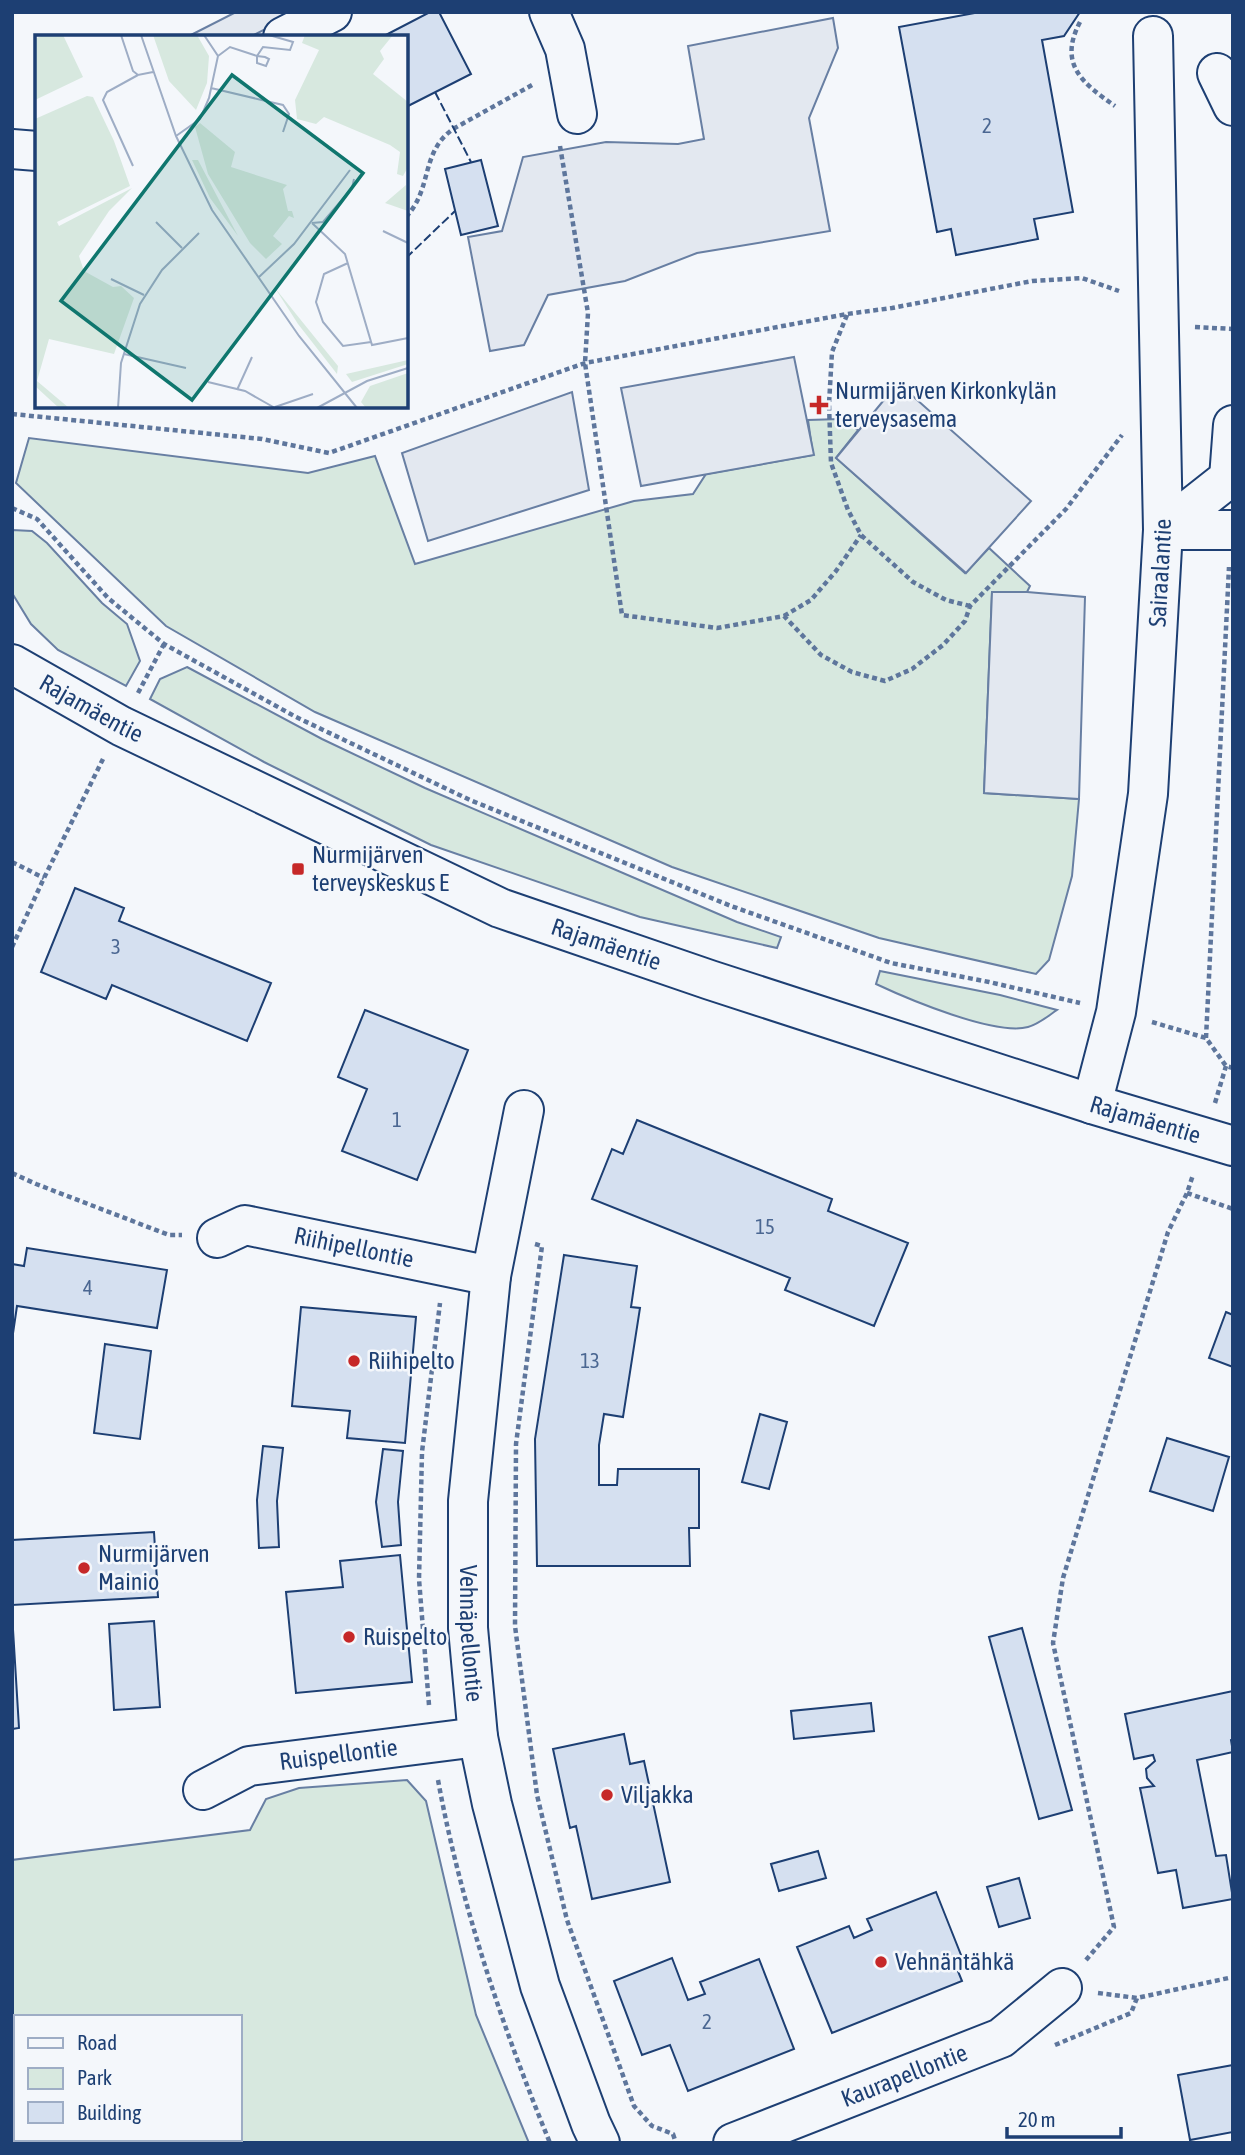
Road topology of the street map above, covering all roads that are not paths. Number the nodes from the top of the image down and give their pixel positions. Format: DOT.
graph roads {
  1 [pos="332,12"];
  2 [pos="549,12"];
  3 [pos="287,35"];
  4 [pos="1153,36"];
  5 [pos="568,129"];
  6 [pos="12,149"];
  7 [pos="35,151"];
  8 [pos="1233,425"];
  9 [pos="1163,530"];
  10 [pos="1231,547"];
  11 [pos="12,664"];
  12 [pos="1092,1104"];
  13 [pos="524,1110"];
  14 [pos="1219,1142"];
  15 [pos="217,1238"];
  16 [pos="491,1276"];
  17 [pos="478,1737"];
  18 [pos="203,1790"];
  19 [pos="1062,1988"];
  20 [pos="600,2143"];
  21 [pos="733,2143"];
  1 -- 3 [label="street"];
  2 -- 5 [label="street"];
  4 -- 9 [label="street, Sairaalantie"];
  6 -- 7 [label="street"];
  8 -- 9 [label="street"];
  9 -- 10 [label="street"];
  9 -- 12 [label="street, Sairaalantie"];
  11 -- 12 [label="street, Rajamäentie"];
  12 -- 14 [label="street, Rajamäentie"];
  13 -- 16 [label="street, Vehnäpellontie"];
  15 -- 16 [label="street, Riihipellontie"];
  16 -- 17 [label="street, Vehnäpellontie"];
  17 -- 18 [label="street, Ruispellontie"];
  17 -- 20 [label="street, Vehnäpellontie"];
  19 -- 21 [label="street, Kaurapellontie"];
}
